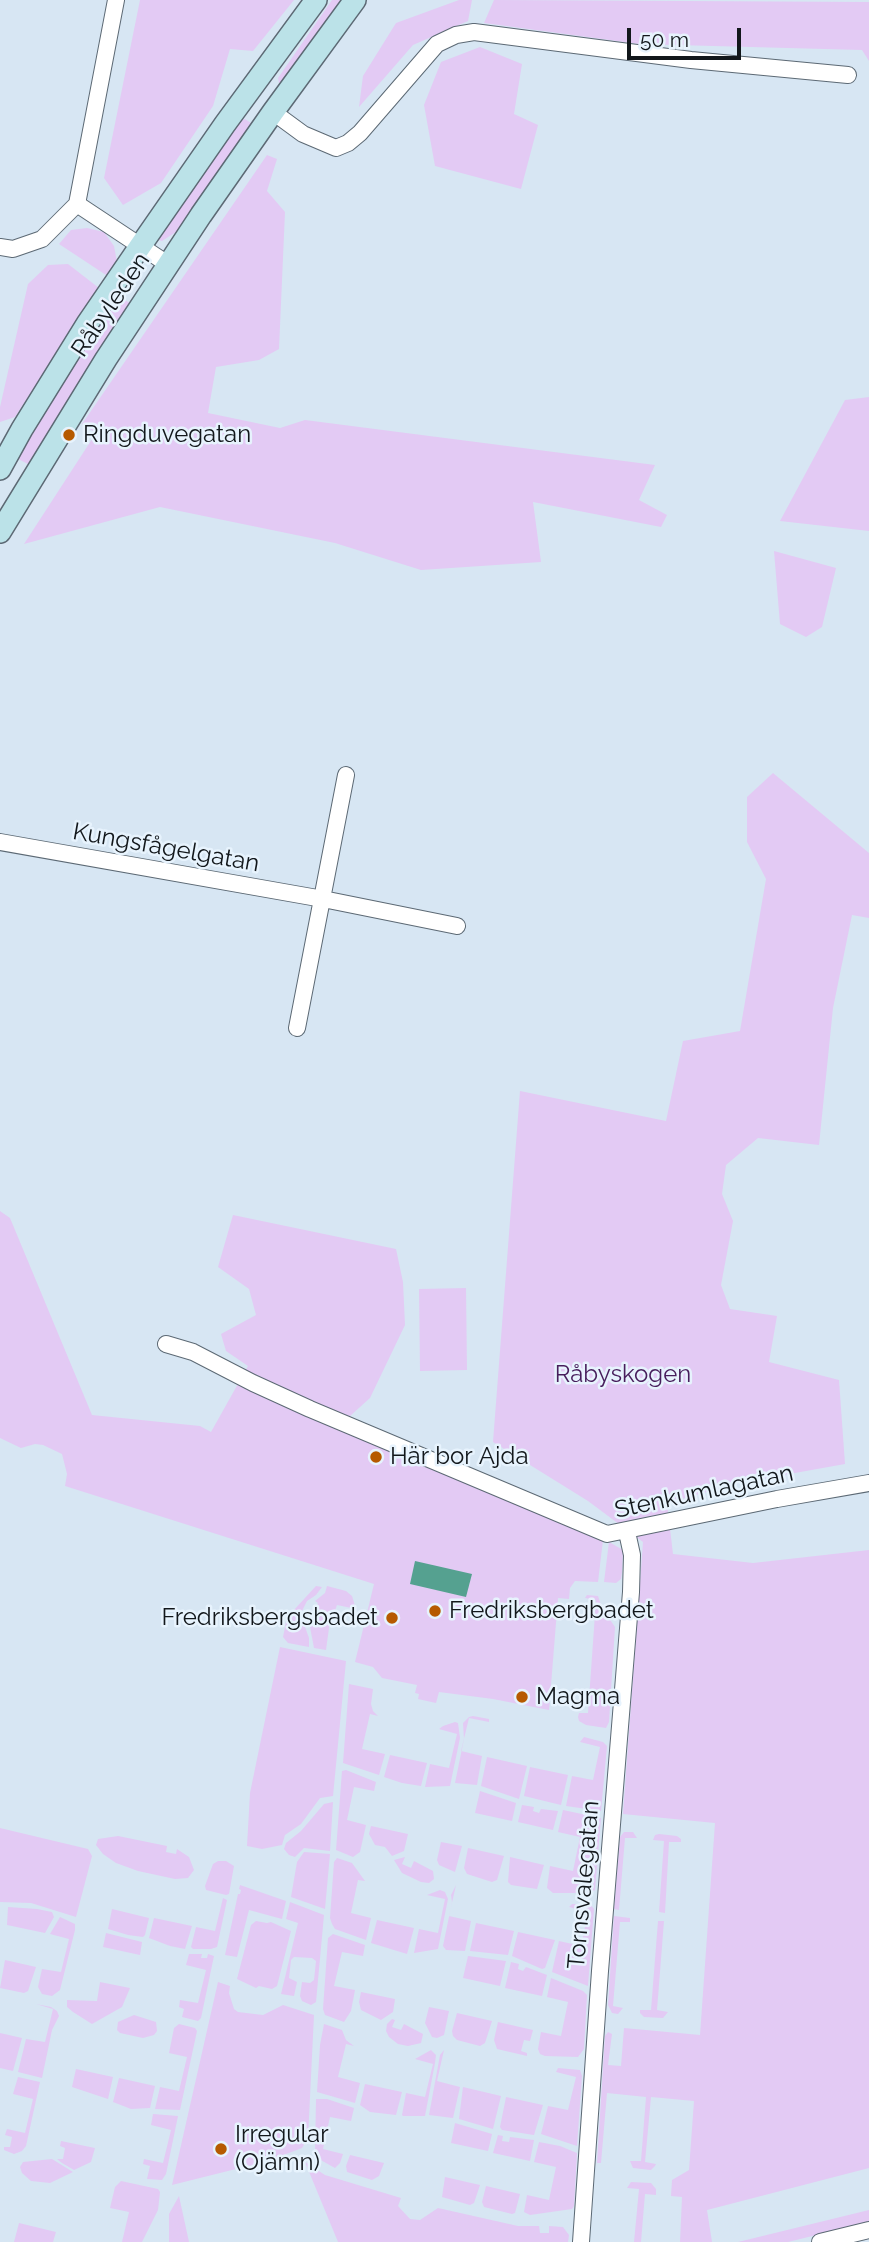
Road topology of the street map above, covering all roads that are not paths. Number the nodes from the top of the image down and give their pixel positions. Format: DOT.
graph roads {
  1 [pos="117,0"];
  2 [pos="316,0"];
  3 [pos="355,0"];
  4 [pos="848,75"];
  5 [pos="247,93"];
  6 [pos="273,112"];
  7 [pos="78,204"];
  8 [pos="141,245"];
  9 [pos="0,247"];
  10 [pos="169,265"];
  11 [pos="0,470"];
  12 [pos="0,532"];
  13 [pos="346,775"];
  14 [pos="0,842"];
  15 [pos="323,899"];
  16 [pos="457,926"];
  17 [pos="297,1028"];
  18 [pos="166,1344"];
  19 [pos="869,1483"];
  20 [pos="627,1532"];
  21 [pos="869,2230"];
  22 [pos="581,2242"];
  23 [pos="820,2242"];
  1 -- 7 [label="street"];
  2 -- 5 [label="main road, Råbyleden"];
  3 -- 6 [label="main road, Råbyleden"];
  4 -- 6 [label="street"];
  5 -- 6 [label="main road"];
  5 -- 8 [label="main road, Råbyleden"];
  6 -- 10 [label="main road, Råbyleden"];
  7 -- 8 [label="street"];
  7 -- 9 [label="street"];
  8 -- 10 [label="street"];
  8 -- 11 [label="main road, Råbyleden"];
  10 -- 12 [label="main road, Råbyleden"];
  13 -- 15 [label="street"];
  14 -- 15 [label="street, Kungsfågelgatan"];
  15 -- 16 [label="street, Kungsfågelgatan"];
  15 -- 17 [label="street"];
  18 -- 20 [label="street, Stenkumlagatan"];
  19 -- 20 [label="street, Stenkumlagatan"];
  20 -- 22 [label="street, Tornsvalegatan"];
  21 -- 23 [label="street"];
}
